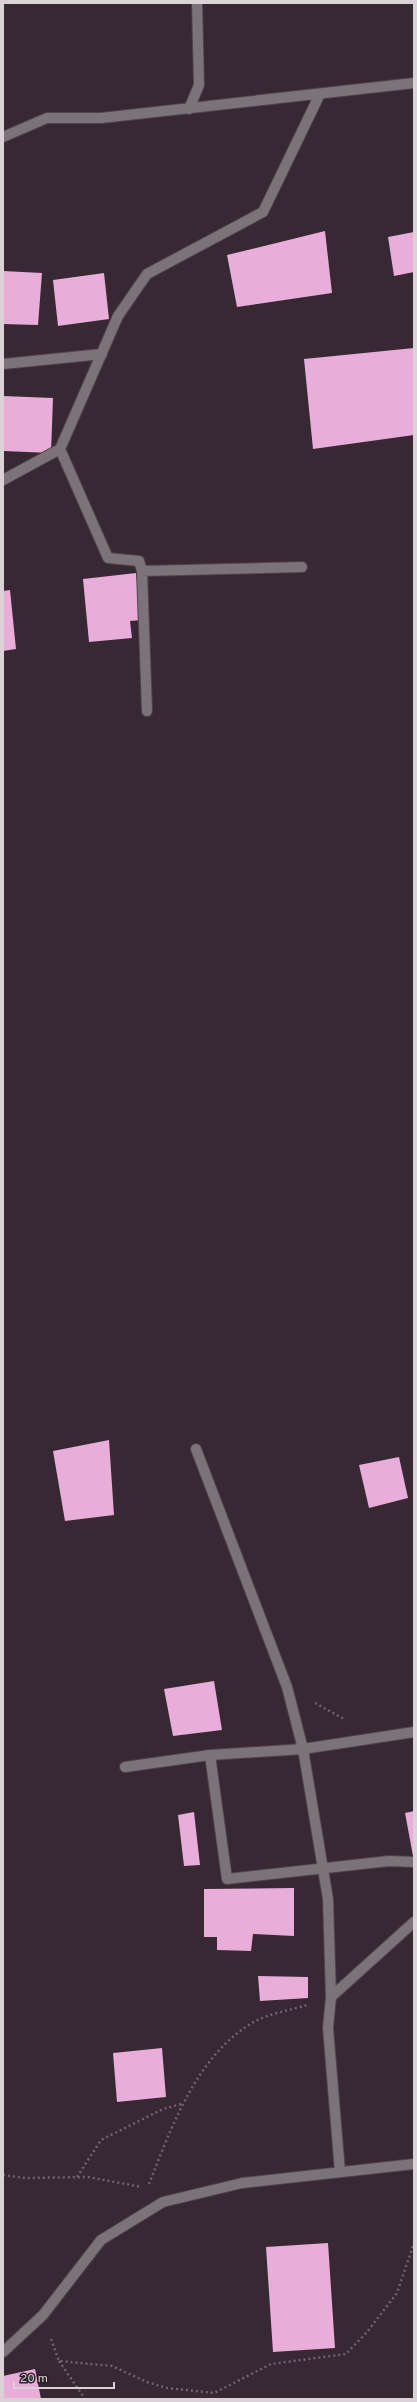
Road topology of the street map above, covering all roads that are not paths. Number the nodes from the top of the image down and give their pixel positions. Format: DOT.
graph roads {
  1 [pos="197,3"];
  2 [pos="414,83"];
  3 [pos="320,94"];
  4 [pos="189,109"];
  5 [pos="3,137"];
  6 [pos="102,354"];
  7 [pos="3,364"];
  8 [pos="60,449"];
  9 [pos="3,480"];
  10 [pos="302,567"];
  11 [pos="142,572"];
  12 [pos="147,711"];
  13 [pos="196,1449"];
  14 [pos="414,1732"];
  15 [pos="303,1749"];
  16 [pos="210,1755"];
  17 [pos="125,1766"];
  18 [pos="414,1862"];
  19 [pos="323,1870"];
  20 [pos="414,1922"];
  21 [pos="332,1997"];
  22 [pos="414,2164"];
  23 [pos="340,2172"];
  24 [pos="3,2352"];
  1 -- 4 [label="street"];
  2 -- 3 [label="street"];
  3 -- 4 [label="street"];
  3 -- 6 [label="street"];
  4 -- 5 [label="street"];
  6 -- 7 [label="street"];
  6 -- 8 [label="street"];
  8 -- 9 [label="street"];
  8 -- 11 [label="street"];
  10 -- 11 [label="street"];
  11 -- 12 [label="street"];
  13 -- 15 [label="street"];
  14 -- 15 [label="street"];
  15 -- 16 [label="street"];
  15 -- 19 [label="street"];
  16 -- 17 [label="street"];
  16 -- 19 [label="street"];
  18 -- 19 [label="street"];
  19 -- 21 [label="street"];
  20 -- 21 [label="street"];
  21 -- 23 [label="street"];
  22 -- 23 [label="street"];
  23 -- 24 [label="street"];
}
